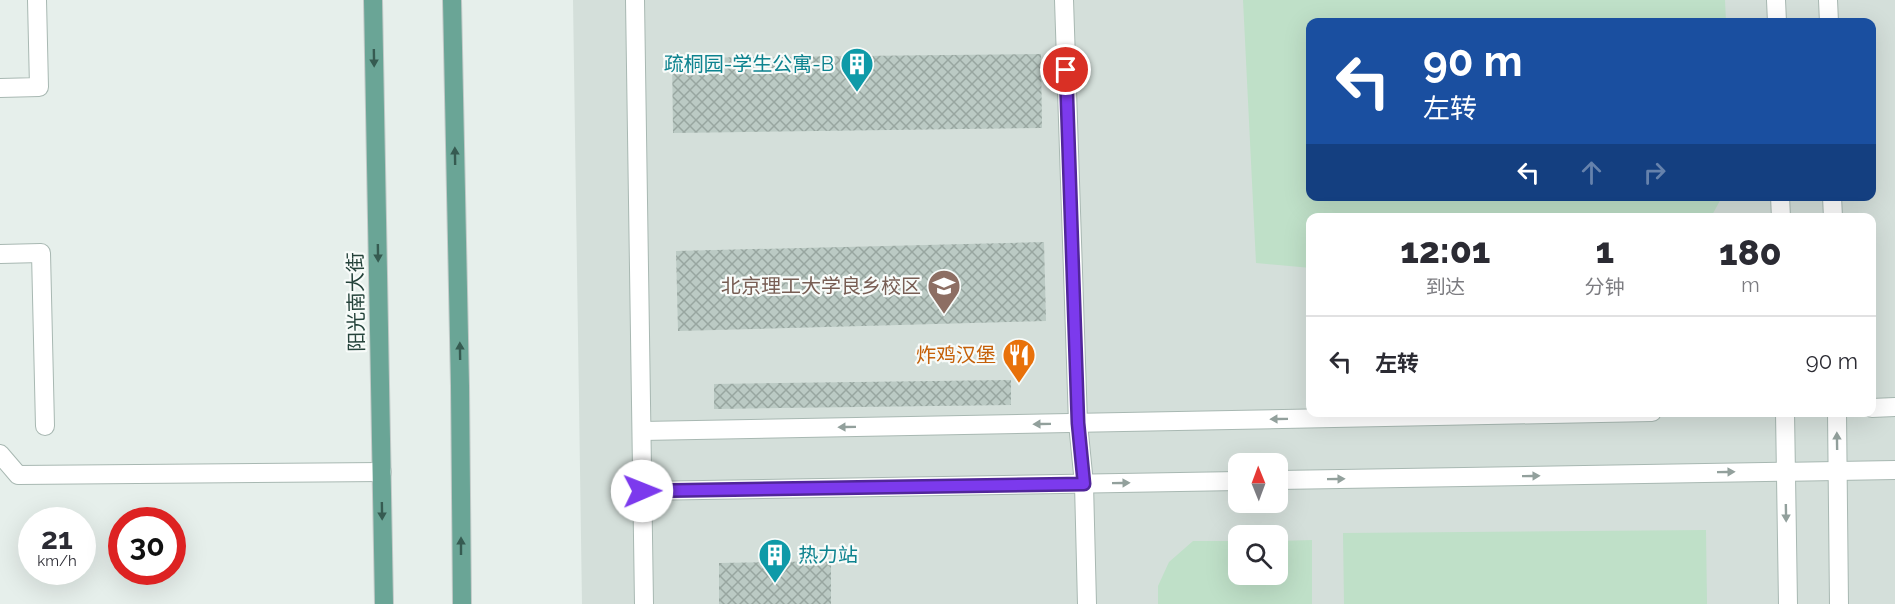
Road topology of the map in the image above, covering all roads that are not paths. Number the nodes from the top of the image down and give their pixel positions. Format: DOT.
graph roads {
  1 [pos="37,0"];
  2 [pos="373,0"];
  3 [pos="452,0"];
  4 [pos="635,0"];
  5 [pos="1064,0"];
  6 [pos="1776,0"];
  7 [pos="1828,0"];
  8 [pos="1777,18"];
  9 [pos="1829,18"];
  10 [pos="0,88"];
  11 [pos="0,254"];
  12 [pos="1895,407"];
  13 [pos="1876,408"];
  14 [pos="1391,417"];
  15 [pos="1785,417"];
  16 [pos="1837,417"];
  17 [pos="1078,423"];
  18 [pos="45,426"];
  19 [pos="642,431"];
  20 [pos="0,454"];
  21 [pos="1895,470"];
  22 [pos="1786,471"];
  23 [pos="1838,471"];
  24 [pos="382,472"];
  25 [pos="1288,480"];
  26 [pos="1228,481"];
  27 [pos="1084,484"];
  28 [pos="642,491"];
  29 [pos="384,604"];
  30 [pos="462,604"];
  31 [pos="644,604"];
  32 [pos="1087,604"];
  33 [pos="1788,604"];
  34 [pos="1839,604"];
  1 -- 10 [label="street"];
  2 -- 24 [label="main road, 阳光南大街, one-way"];
  30 -- 3 [label="main road, one-way"];
  4 -- 19 [label="street"];
  5 -- 17 [label="street"];
  6 -- 8 [label="street"];
  7 -- 9 [label="street"];
  11 -- 18 [label="street"];
  12 -- 13 [label="street"];
  14 -- 17 [label="street, one-way"];
  15 -- 22 [label="street"];
  23 -- 16 [label="street, one-way"];
  17 -- 19 [label="street, one-way"];
  17 -- 27 [label="street"];
  19 -- 28 [label="street"];
  20 -- 24 [label="street"];
  21 -- 23 [label="street"];
  22 -- 23 [label="street"];
  25 -- 22 [label="street, one-way"];
  22 -- 33 [label="street, one-way"];
  23 -- 34 [label="street"];
  24 -- 29 [label="main road, 阳光南大街, one-way"];
  27 -- 26 [label="street, one-way"];
  27 -- 28 [label="street"];
  27 -- 32 [label="street"];
  28 -- 31 [label="street"];
}
